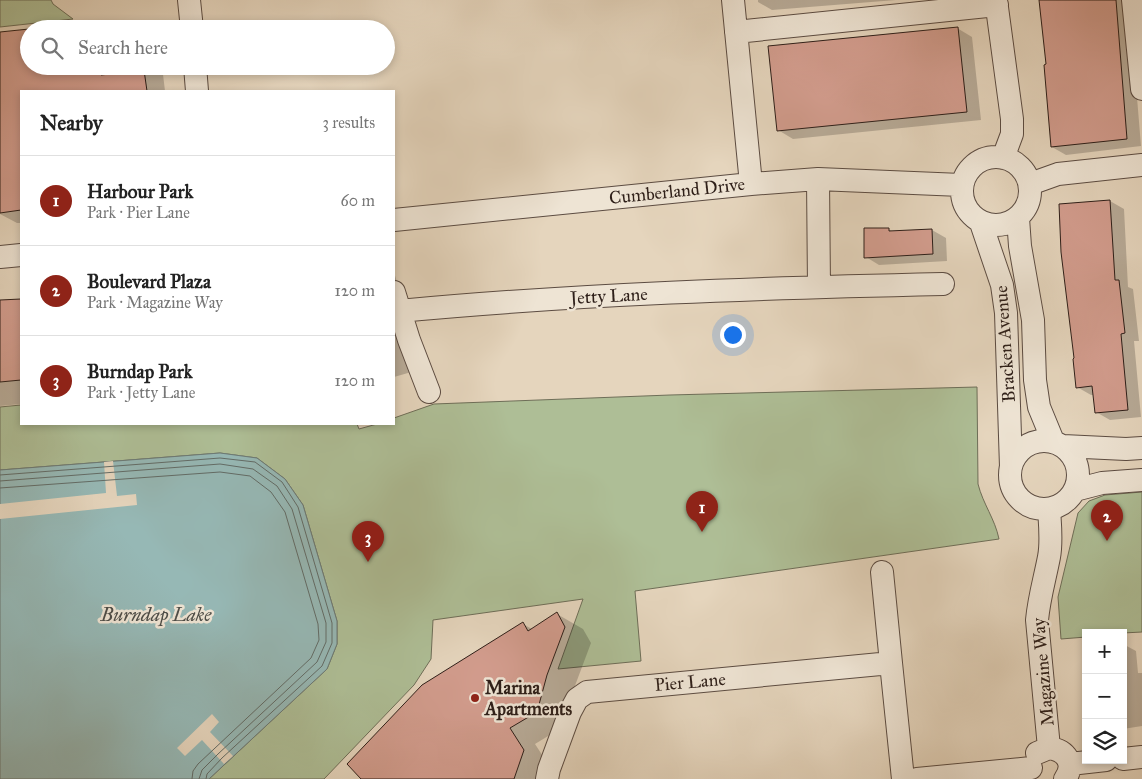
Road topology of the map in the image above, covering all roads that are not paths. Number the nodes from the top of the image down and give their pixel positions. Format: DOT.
graph roads {
  1 [pos="189,0"];
  2 [pos="733,0"];
  3 [pos="1134,0"];
  4 [pos="997,2"];
  5 [pos="191,20"];
  6 [pos="736,32"];
  7 [pos="196,75"];
  8 [pos="1142,89"];
  9 [pos="197,90"];
  10 [pos="1003,158"];
  11 [pos="1142,166"];
  12 [pos="818,180"];
  13 [pos="752,184"];
  14 [pos="1030,184"];
  15 [pos="962,185"];
  16 [pos="1018,218"];
  17 [pos="395,220"];
  18 [pos="981,223"];
  19 [pos="20,255"];
  20 [pos="0,257"];
  21 [pos="943,284"];
  22 [pos="819,287"];
  23 [pos="397,301"];
  24 [pos="429,392"];
  25 [pos="1058,444"];
  26 [pos="1142,448"];
  27 [pos="1011,467"];
  28 [pos="1142,480"];
  29 [pos="1075,490"];
  30 [pos="1049,509"];
  31 [pos="882,572"];
  32 [pos="891,664"];
  33 [pos="1049,748"];
  34 [pos="1142,757"];
  35 [pos="1127,759"];
  36 [pos="1092,764"];
  37 [pos="1067,771"];
  38 [pos="1034,774"];
  39 [pos="547,779"];
  40 [pos="903,779"];
  41 [pos="917,779"];
  1 -- 5 [label="street"];
  2 -- 6 [label="street"];
  3 -- 8 [label="street"];
  4 -- 6 [label="street"];
  4 -- 10 [label="street"];
  6 -- 13 [label="street"];
  7 -- 9 [label="street"];
  10 -- 14 [label="street"];
  10 -- 15 [label="street"];
  11 -- 14 [label="street"];
  12 -- 13 [label="street, Cumberland Drive"];
  12 -- 15 [label="street, Cumberland Drive"];
  12 -- 22 [label="street"];
  13 -- 17 [label="street, Cumberland Drive"];
  14 -- 16 [label="street"];
  15 -- 18 [label="street"];
  16 -- 18 [label="street"];
  16 -- 25 [label="street, Bracken Avenue"];
  18 -- 27 [label="street, Bracken Avenue"];
  19 -- 20 [label="street"];
  21 -- 22 [label="street, Jetty Lane"];
  22 -- 23 [label="street, Jetty Lane"];
  23 -- 24 [label="street, Jetty Lane"];
  25 -- 26 [label="street"];
  25 -- 27 [label="street"];
  25 -- 29 [label="street"];
  27 -- 30 [label="street"];
  28 -- 29 [label="street"];
  29 -- 30 [label="street"];
  30 -- 33 [label="street, Magazine Way"];
  31 -- 32 [label="street"];
  32 -- 39 [label="street, Pier Lane"];
  32 -- 40 [label="street"];
  33 -- 37 [label="street"];
  33 -- 38 [label="street"];
  34 -- 35 [label="street"];
  36 -- 37 [label="street"];
  38 -- 41 [label="street"];
}
